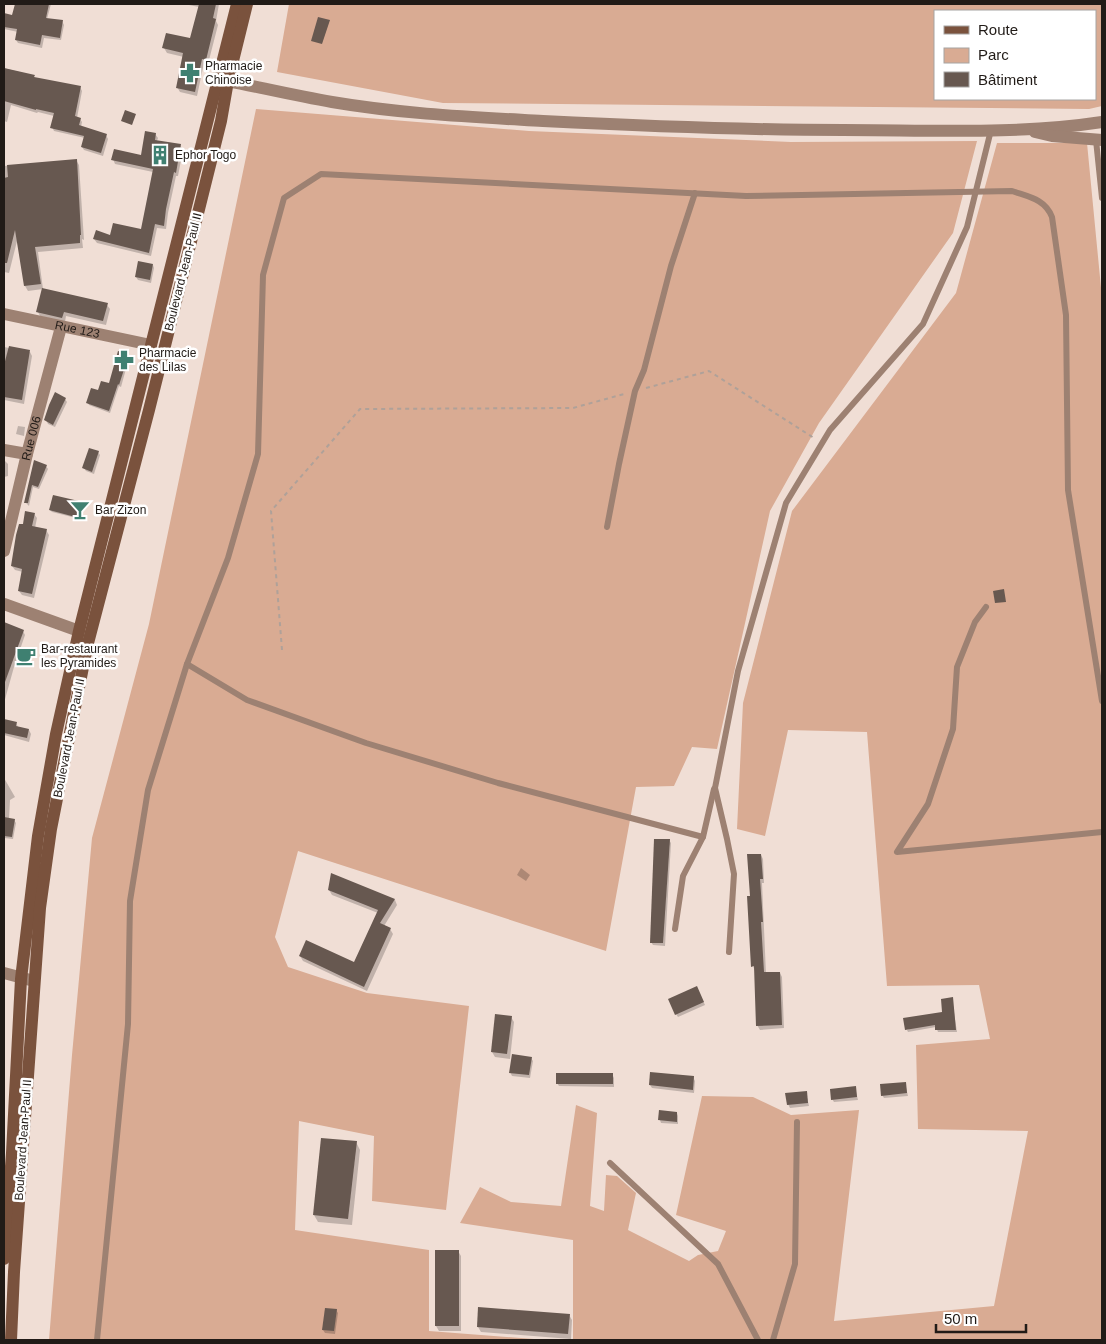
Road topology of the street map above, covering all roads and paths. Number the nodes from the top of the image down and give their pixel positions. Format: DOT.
graph roads {
  1 [pos="237,4"];
  2 [pos="247,4"];
  3 [pos="228,81"];
  4 [pos="1102,122"];
  5 [pos="1019,128"];
  6 [pos="991,130"];
  7 [pos="1099,140"];
  8 [pos="976,192"];
  9 [pos="695,193"];
  10 [pos="1102,198"];
  11 [pos="4,314"];
  12 [pos="60,326"];
  13 [pos="152,345"];
  14 [pos="635,391"];
  15 [pos="822,443"];
  16 [pos="4,450"];
  17 [pos="27,454"];
  18 [pos="607,527"];
  19 [pos="4,551"];
  20 [pos="4,604"];
  21 [pos="986,608"];
  22 [pos="79,631"];
  23 [pos="282,650"];
  24 [pos="187,664"];
  25 [pos="1102,701"];
  26 [pos="715,788"];
  27 [pos="1102,832"];
  28 [pos="703,837"];
  29 [pos="675,929"];
  30 [pos="729,952"];
  31 [pos="4,973"];
  32 [pos="28,980"];
  33 [pos="797,1122"];
  34 [pos="8,1152"];
  35 [pos="610,1163"];
  36 [pos="4,1259"];
  37 [pos="11,1340"];
  38 [pos="97,1340"];
  39 [pos="758,1340"];
  40 [pos="773,1340"];
  1 -- 13 [label="main road, Boulevard Jean-Paul II"];
  2 -- 3 [label="main road, Boulevard Jean-Paul II"];
  3 -- 6 [label="street"];
  3 -- 32 [label="main road, Boulevard Jean-Paul II"];
  4 -- 5 [label="street"];
  5 -- 6 [label="street"];
  5 -- 7 [label="street"];
  6 -- 8 [label="lane"];
  7 -- 10 [label="lane"];
  8 -- 9 [label="lane"];
  8 -- 15 [label="lane"];
  8 -- 25 [label="lane"];
  9 -- 14 [label="lane"];
  9 -- 24 [label="lane"];
  11 -- 12 [label="street, Rue 123"];
  12 -- 13 [label="street, Rue 123"];
  12 -- 17 [label="street, Rue 006"];
  13 -- 22 [label="main road, Boulevard Jean-Paul II"];
  14 -- 15 [label="path"];
  14 -- 18 [label="lane"];
  14 -- 23 [label="path"];
  15 -- 26 [label="lane"];
  16 -- 17 [label="street"];
  17 -- 19 [label="street, Rue 006"];
  20 -- 22 [label="street"];
  21 -- 27 [label="lane"];
  22 -- 32 [label="main road, Boulevard Jean-Paul II"];
  24 -- 28 [label="lane"];
  24 -- 38 [label="lane"];
  26 -- 28 [label="lane"];
  26 -- 30 [label="lane"];
  28 -- 29 [label="lane"];
  31 -- 32 [label="street"];
  32 -- 34 [label="main road, Boulevard Jean-Paul II"];
  32 -- 37 [label="main road, Boulevard Jean-Paul II"];
  33 -- 40 [label="lane"];
  34 -- 36 [label="main road, Boulevard Jean-Paul II"];
  35 -- 39 [label="lane"];
}
